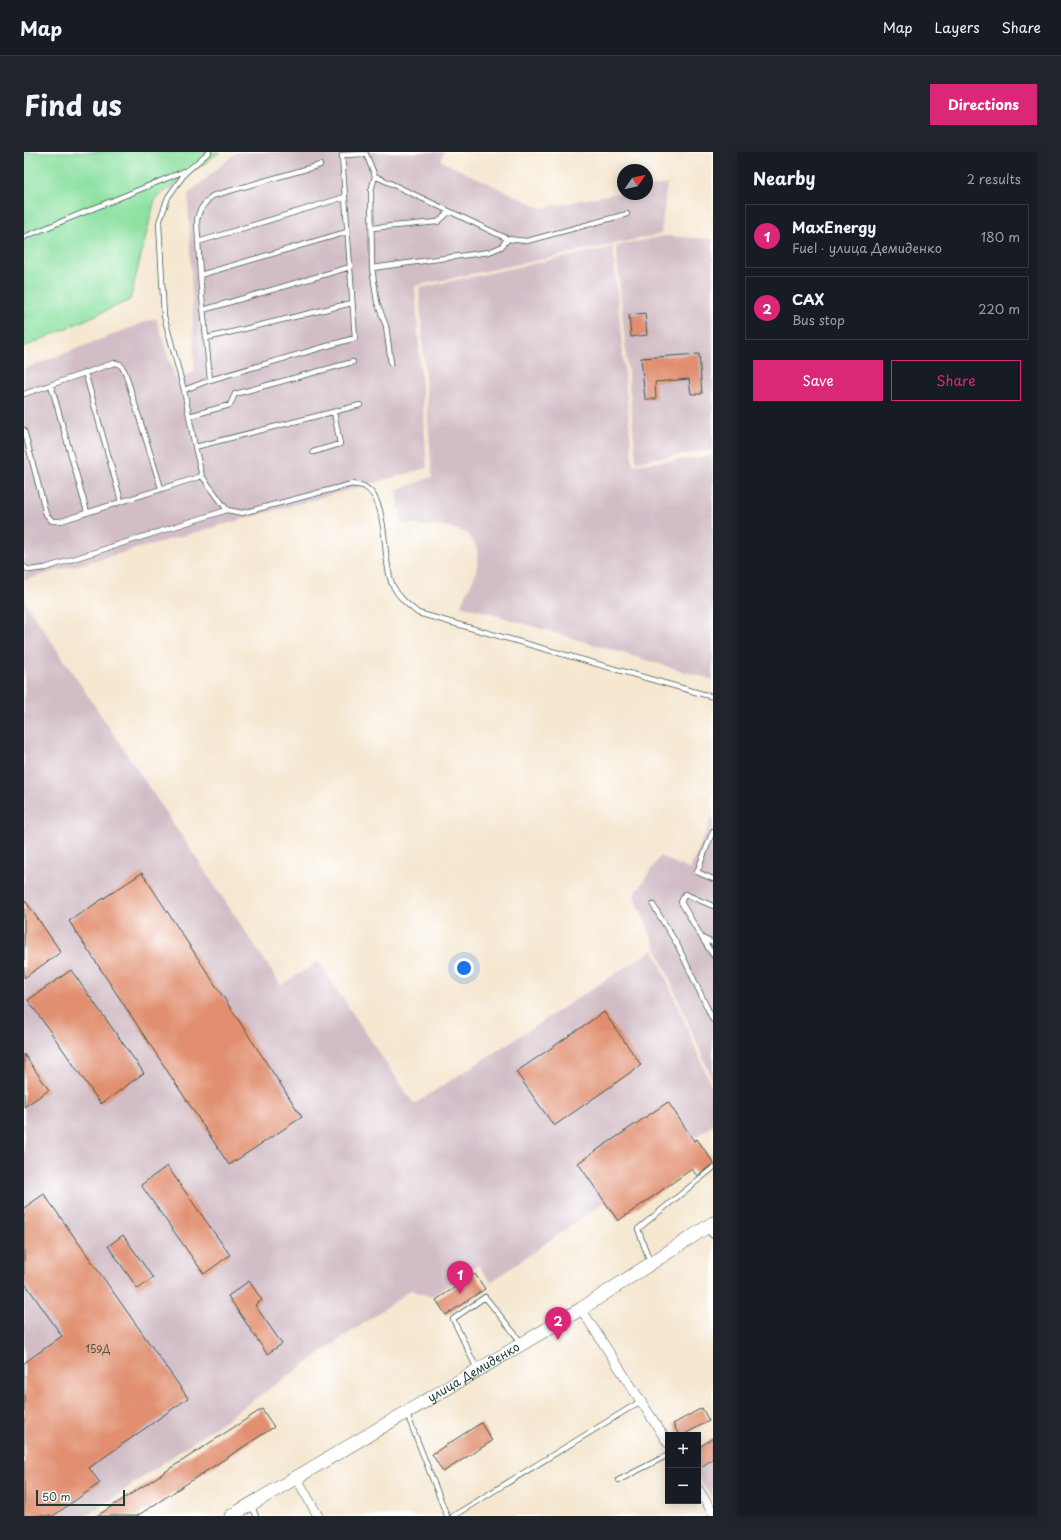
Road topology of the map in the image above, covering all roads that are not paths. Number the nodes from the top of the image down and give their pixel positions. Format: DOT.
graph roads {
  1 [pos="209,152"];
  2 [pos="320,165"];
  3 [pos="190,168"];
  4 [pos="375,176"];
  5 [pos="345,197"];
  6 [pos="449,212"];
  7 [pos="627,214"];
  8 [pos="372,228"];
  9 [pos="347,232"];
  10 [pos="24,237"];
  11 [pos="508,239"];
  12 [pos="198,242"];
  13 [pos="350,267"];
  14 [pos="372,268"];
  15 [pos="200,275"];
  16 [pos="352,303"];
  17 [pos="203,310"];
  18 [pos="207,338"];
  19 [pos="353,362"];
  20 [pos="391,363"];
  21 [pos="85,372"];
  22 [pos="210,380"];
  23 [pos="51,385"];
  24 [pos="184,390"];
  25 [pos="24,394"];
  26 [pos="360,405"];
  27 [pos="334,412"];
  28 [pos="189,416"];
  29 [pos="24,430"];
  30 [pos="195,447"];
  31 [pos="313,452"];
  32 [pos="202,476"];
  33 [pos="161,488"];
  34 [pos="122,501"];
  35 [pos="227,510"];
  36 [pos="86,512"];
  37 [pos="24,567"];
  38 [pos="713,697"];
  39 [pos="713,831"];
  40 [pos="713,879"];
  41 [pos="653,905"];
  42 [pos="713,906"];
  43 [pos="702,938"];
  44 [pos="713,943"];
  45 [pos="713,955"];
  46 [pos="713,1020"];
  47 [pos="713,1168"];
  48 [pos="710,1229"];
  49 [pos="650,1264"];
  50 [pos="581,1309"];
  51 [pos="523,1344"];
  52 [pos="478,1370"];
  53 [pos="640,1401"];
  54 [pos="406,1412"];
  55 [pos="665,1438"];
  56 [pos="665,1457"];
  57 [pos="296,1477"];
  58 [pos="619,1480"];
  59 [pos="701,1494"];
  60 [pos="254,1510"];
  61 [pos="713,1513"];
  62 [pos="231,1516"];
  63 [pos="318,1516"];
  64 [pos="447,1516"];
  65 [pos="453,1516"];
  1 -- 3 [label="lane"];
  2 -- 12 [label="lane"];
  3 -- 10 [label="lane"];
  3 -- 24 [label="lane"];
  4 -- 5 [label="lane"];
  4 -- 6 [label="lane"];
  4 -- 8 [label="lane"];
  5 -- 9 [label="lane"];
  5 -- 12 [label="lane"];
  6 -- 8 [label="lane"];
  6 -- 11 [label="lane"];
  7 -- 11 [label="lane"];
  8 -- 14 [label="lane"];
  9 -- 13 [label="lane"];
  9 -- 15 [label="lane"];
  11 -- 14 [label="lane"];
  12 -- 15 [label="lane"];
  13 -- 16 [label="lane"];
  13 -- 17 [label="lane"];
  14 -- 20 [label="lane"];
  15 -- 17 [label="lane"];
  16 -- 18 [label="lane"];
  16 -- 22 [label="lane"];
  17 -- 18 [label="lane"];
  18 -- 22 [label="lane"];
  19 -- 28 [label="lane"];
  21 -- 23 [label="lane"];
  21 -- 33 [label="lane"];
  21 -- 34 [label="lane"];
  22 -- 24 [label="lane"];
  23 -- 25 [label="lane"];
  23 -- 36 [label="lane"];
  24 -- 28 [label="lane"];
  26 -- 27 [label="lane"];
  27 -- 30 [label="lane"];
  27 -- 31 [label="lane"];
  28 -- 30 [label="lane"];
  29 -- 36 [label="lane"];
  30 -- 32 [label="lane"];
  32 -- 33 [label="lane"];
  32 -- 35 [label="lane"];
  33 -- 34 [label="lane"];
  34 -- 36 [label="lane"];
  35 -- 37 [label="lane"];
  35 -- 38 [label="lane"];
  39 -- 40 [label="lane"];
  41 -- 46 [label="lane"];
  42 -- 43 [label="lane"];
  43 -- 44 [label="lane"];
  43 -- 45 [label="lane"];
  47 -- 49 [label="lane"];
  48 -- 49 [label="main road, улица Демиденко"];
  49 -- 50 [label="main road, улица Демиденко"];
  50 -- 51 [label="main road, улица Демиденко"];
  50 -- 53 [label="street"];
  51 -- 52 [label="main road, улица Демиденко"];
  51 -- 52 [label="lane"];
  52 -- 54 [label="main road, улица Демиденко"];
  53 -- 55 [label="street"];
  53 -- 65 [label="lane"];
  54 -- 57 [label="main road, улица Демиденко"];
  54 -- 64 [label="lane"];
  56 -- 58 [label="lane"];
  57 -- 60 [label="main road, улица Демиденко"];
  57 -- 63 [label="street"];
  59 -- 61 [label="street"];
  60 -- 62 [label="main road, улица Демиденко"];
}
